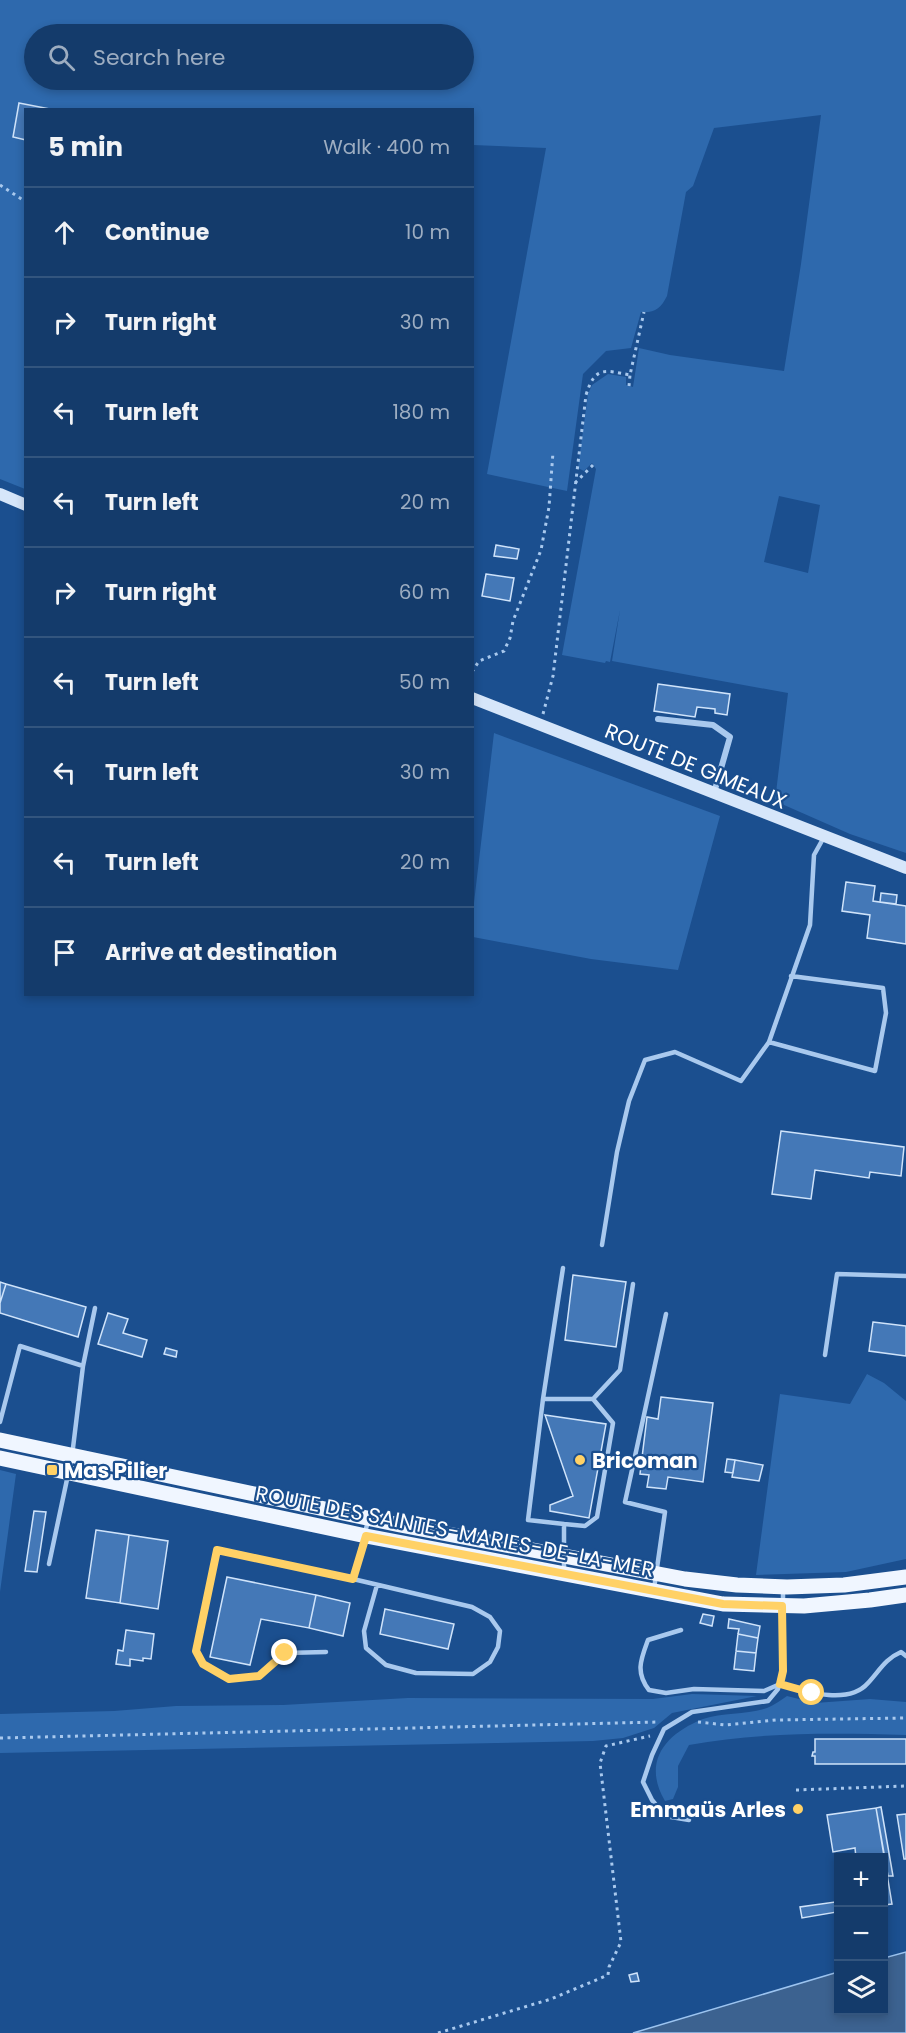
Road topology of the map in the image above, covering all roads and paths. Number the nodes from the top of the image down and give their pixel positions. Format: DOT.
graph roads {
  1 [pos="0,185"];
  2 [pos="24,201"];
  3 [pos="644,312"];
  4 [pos="630,375"];
  5 [pos="629,386"];
  6 [pos="554,452"];
  7 [pos="593,465"];
  8 [pos="575,483"];
  9 [pos="0,494"];
  10 [pos="24,504"];
  11 [pos="474,669"];
  12 [pos="474,699"];
  13 [pos="658,719"];
  14 [pos="540,724"];
  15 [pos="714,794"];
  16 [pos="825,837"];
  17 [pos="906,868"];
  18 [pos="791,976"];
  19 [pos="769,1042"];
  20 [pos="602,1245"];
  21 [pos="563,1268"];
  22 [pos="906,1276"];
  23 [pos="633,1284"];
  24 [pos="95,1308"];
  25 [pos="666,1314"];
  26 [pos="825,1355"];
  27 [pos="83,1366"];
  28 [pos="543,1399"];
  29 [pos="593,1399"];
  30 [pos="0,1422"];
  31 [pos="0,1440"];
  32 [pos="72,1456"];
  33 [pos="0,1458"];
  34 [pos="68,1474"];
  35 [pos="193,1482"];
  36 [pos="189,1499"];
  37 [pos="369,1519"];
  38 [pos="564,1524"];
  39 [pos="366,1536"];
  40 [pos="564,1556"];
  41 [pos="49,1564"];
  42 [pos="564,1574"];
  43 [pos="656,1574"];
  44 [pos="906,1577"];
  45 [pos="353,1579"];
  46 [pos="377,1585"];
  47 [pos="783,1587"];
  48 [pos="653,1591"];
  49 [pos="906,1595"];
  50 [pos="782,1606"];
  51 [pos="681,1630"];
  52 [pos="326,1652"];
  53 [pos="906,1656"];
  54 [pos="780,1684"];
  55 [pos="906,1718"];
  56 [pos="678,1721"];
  57 [pos="663,1732"];
  58 [pos="0,1738"];
  59 [pos="906,1786"];
  60 [pos="796,1790"];
  61 [pos="689,1820"];
  62 [pos="438,2033"];
  1 -- 2 [label="path"];
  3 -- 4 [label="path"];
  4 -- 5 [label="path"];
  4 -- 8 [label="path"];
  6 -- 11 [label="path"];
  7 -- 8 [label="path"];
  8 -- 14 [label="path"];
  9 -- 10 [label="street"];
  12 -- 14 [label="street, ROUTE DE GIMEAUX"];
  13 -- 15 [label="street"];
  14 -- 15 [label="street, ROUTE DE GIMEAUX"];
  15 -- 16 [label="street, ROUTE DE GIMEAUX"];
  16 -- 17 [label="street, ROUTE DE GIMEAUX"];
  16 -- 18 [label="lane"];
  18 -- 19 [label="lane"];
  18 -- 19 [label="lane"];
  19 -- 20 [label="lane"];
  21 -- 28 [label="lane"];
  22 -- 26 [label="lane"];
  23 -- 29 [label="lane"];
  24 -- 27 [label="lane"];
  25 -- 43 [label="lane"];
  27 -- 30 [label="lane"];
  27 -- 32 [label="lane"];
  28 -- 29 [label="lane"];
  28 -- 38 [label="lane"];
  29 -- 38 [label="lane"];
  31 -- 32 [label="main road, ROUTE DES SAINTES-MARIES-DE-LA-MER"];
  32 -- 34 [label="lane"];
  32 -- 35 [label="main road, ROUTE DES SAINTES-MARIES-DE-LA-MER"];
  33 -- 34 [label="main road, ROUTE DES SAINTES-MARIES-DE-LA-MER"];
  34 -- 36 [label="main road, ROUTE DES SAINTES-MARIES-DE-LA-MER"];
  34 -- 41 [label="lane"];
  35 -- 36 [label="lane"];
  35 -- 37 [label="main road, ROUTE DES SAINTES-MARIES-DE-LA-MER"];
  36 -- 39 [label="main road, ROUTE DES SAINTES-MARIES-DE-LA-MER"];
  37 -- 39 [label="lane"];
  37 -- 40 [label="main road, ROUTE DES SAINTES-MARIES-DE-LA-MER"];
  38 -- 40 [label="lane"];
  39 -- 42 [label="main road, ROUTE DES SAINTES-MARIES-DE-LA-MER"];
  39 -- 45 [label="lane"];
  40 -- 42 [label="lane"];
  40 -- 43 [label="main road, ROUTE DES SAINTES-MARIES-DE-LA-MER"];
  42 -- 48 [label="main road, ROUTE DES SAINTES-MARIES-DE-LA-MER"];
  43 -- 47 [label="main road, ROUTE DES SAINTES-MARIES-DE-LA-MER"];
  43 -- 48 [label="lane"];
  44 -- 47 [label="main road, ROUTE DES SAINTES-MARIES-DE-LA-MER"];
  45 -- 46 [label="lane"];
  45 -- 52 [label="lane"];
  46 -- 46 [label="lane"];
  47 -- 50 [label="lane"];
  48 -- 50 [label="main road, ROUTE DES SAINTES-MARIES-DE-LA-MER"];
  49 -- 50 [label="main road, ROUTE DES SAINTES-MARIES-DE-LA-MER"];
  50 -- 54 [label="lane"];
  51 -- 54 [label="lane"];
  53 -- 54 [label="lane"];
  54 -- 56 [label="lane"];
  55 -- 56 [label="path"];
  56 -- 57 [label="lane"];
  56 -- 58 [label="path"];
  57 -- 61 [label="lane"];
  57 -- 62 [label="path"];
  59 -- 60 [label="path"];
}
